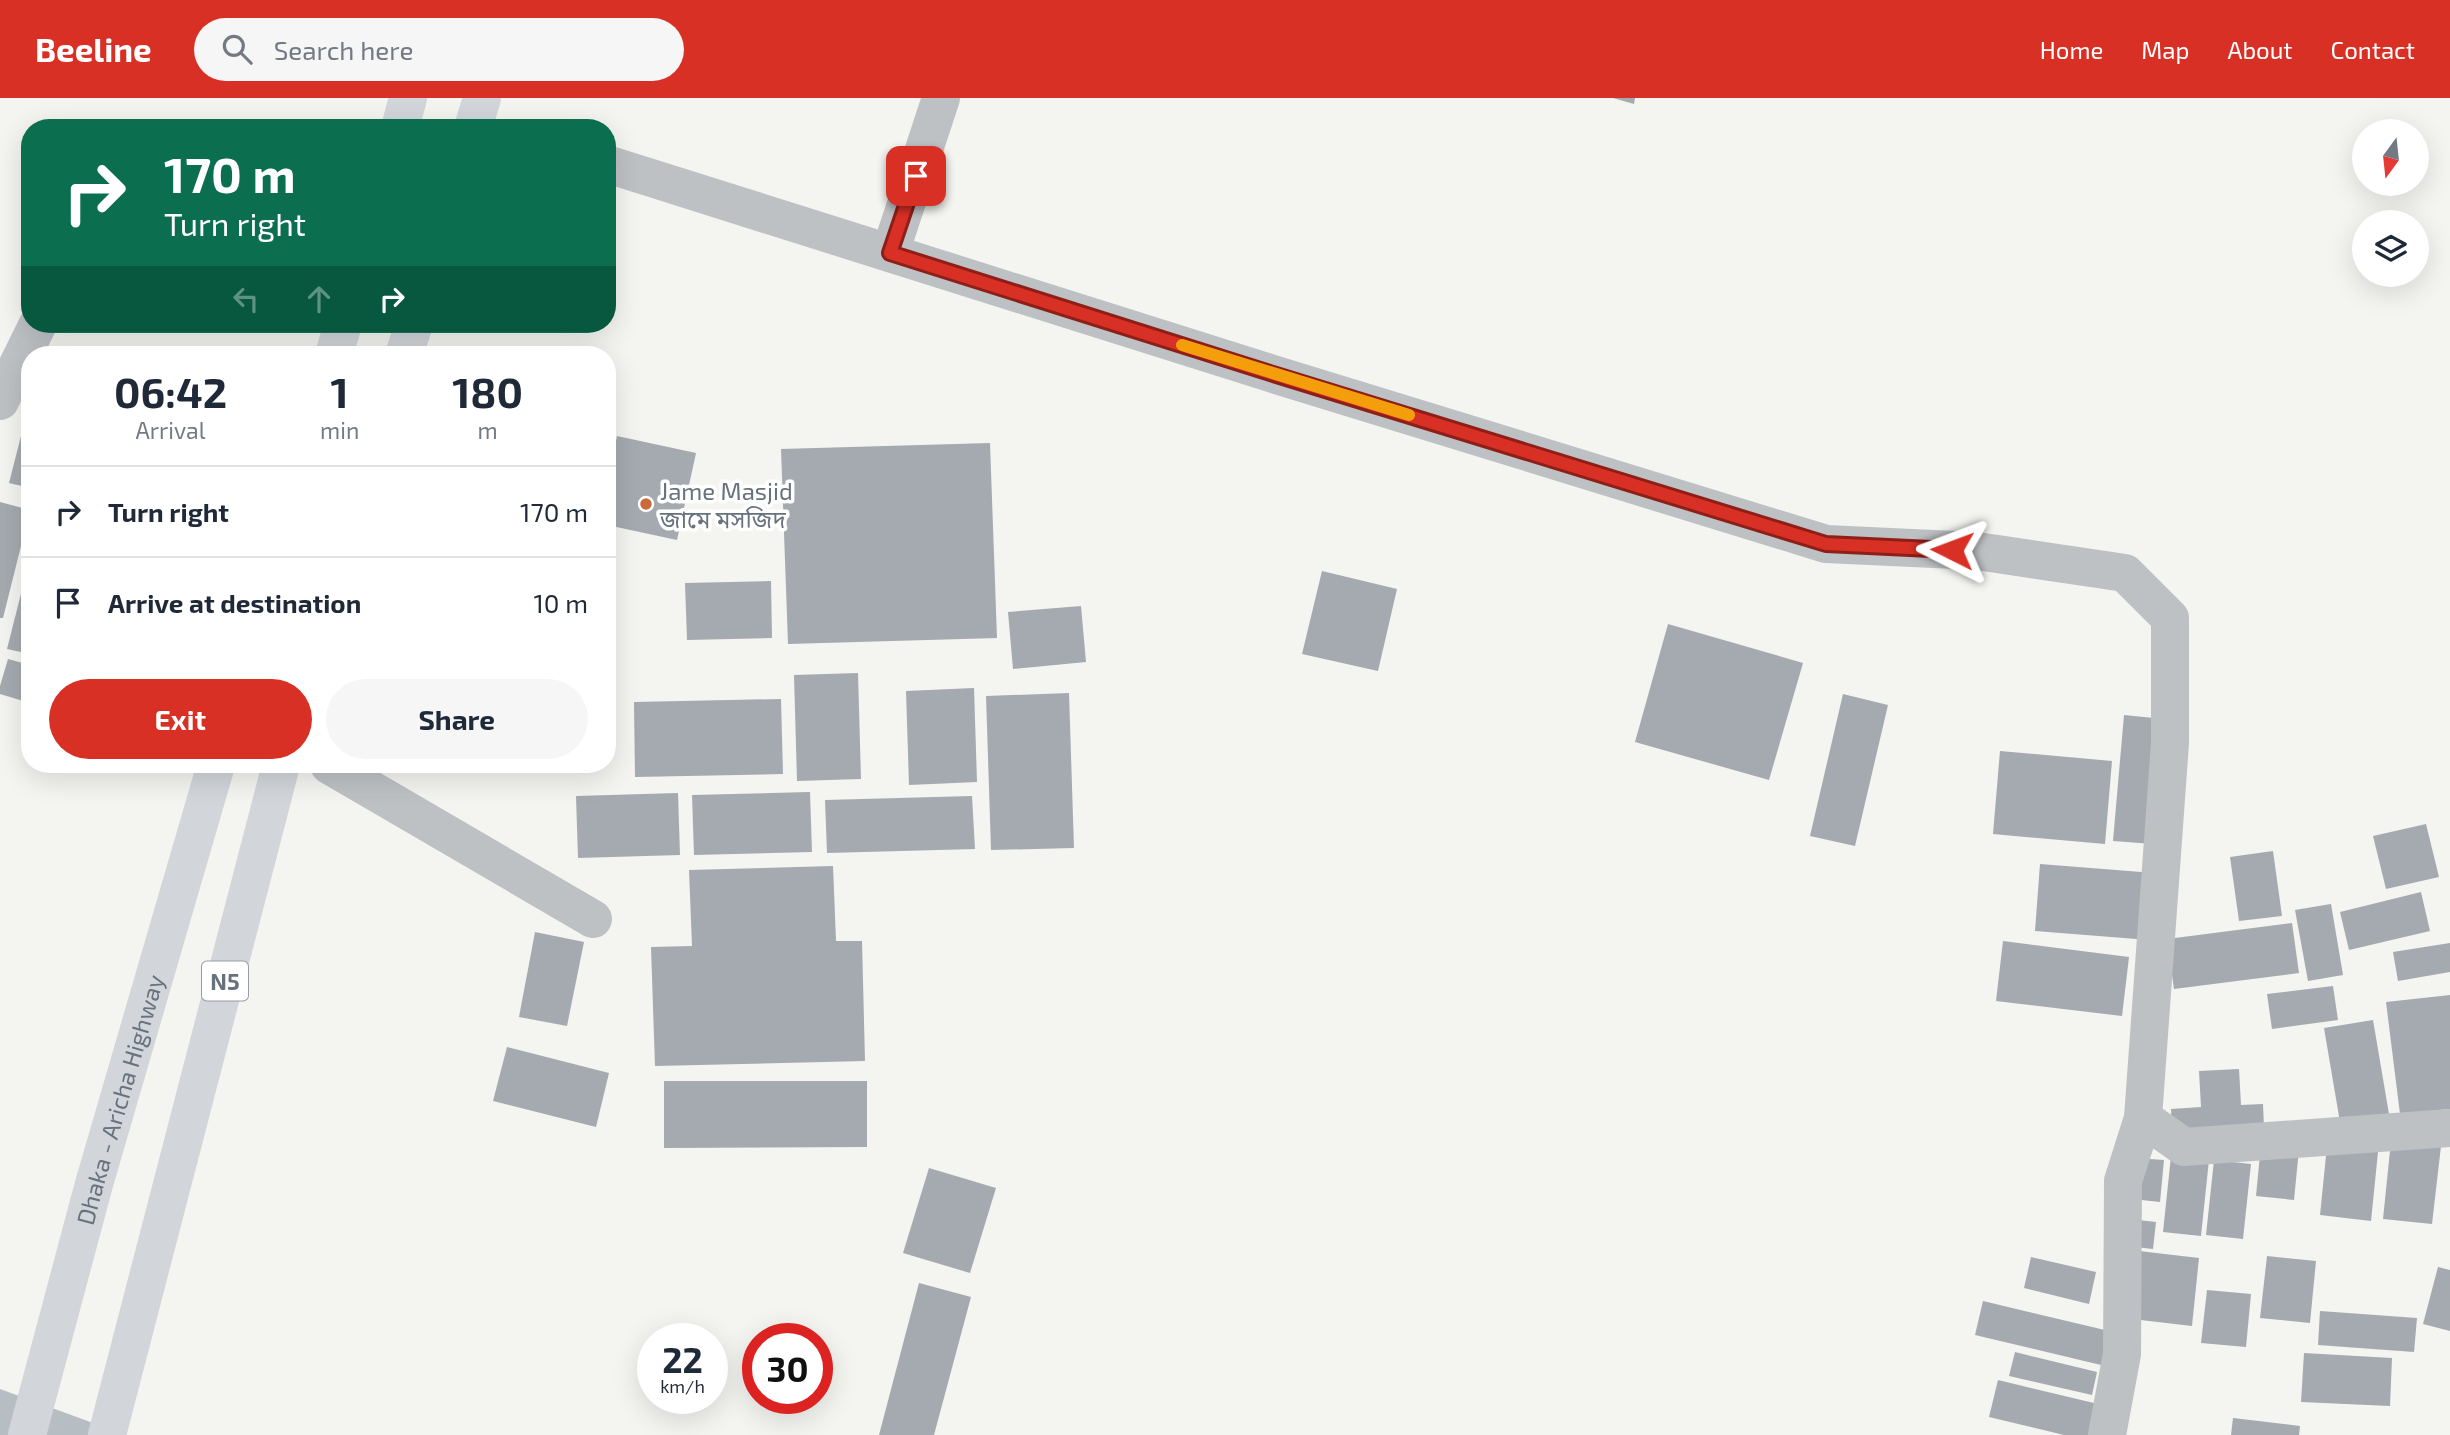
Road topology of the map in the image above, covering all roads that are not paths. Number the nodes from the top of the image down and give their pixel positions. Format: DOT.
graph roads {
  1 [pos="408,98"];
  2 [pos="942,98"];
  3 [pos="402,119"];
  4 [pos="616,167"];
  5 [pos="890,253"];
  6 [pos="21,358"];
  7 [pos="0,401"];
  8 [pos="213,773"];
  9 [pos="279,773"];
  10 [pos="343,773"];
  11 [pos="593,919"];
  12 [pos="2143,1118"];
  13 [pos="2450,1128"];
  14 [pos="27,1435"];
  15 [pos="107,1435"];
  16 [pos="2108,1435"];
  1 -- 3 [label="highway"];
  2 -- 5 [label="street"];
  4 -- 5 [label="street"];
  5 -- 12 [label="street"];
  6 -- 7 [label="street"];
  8 -- 14 [label="highway, Dhaka - Aricha Highway"];
  9 -- 15 [label="highway, N5"];
  10 -- 11 [label="street"];
  12 -- 13 [label="street"];
  12 -- 16 [label="street"];
}
